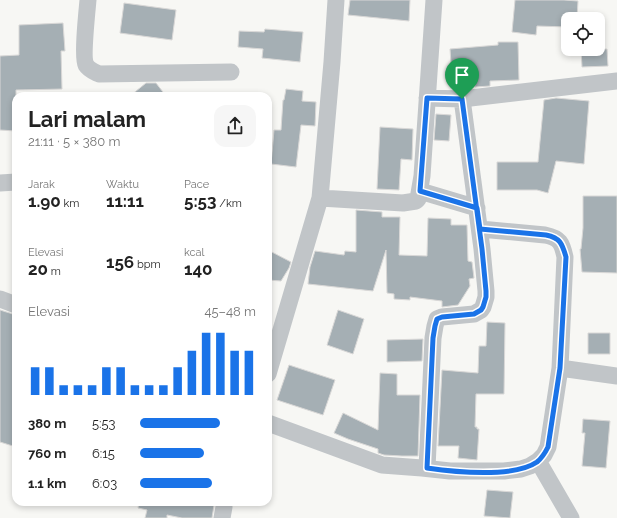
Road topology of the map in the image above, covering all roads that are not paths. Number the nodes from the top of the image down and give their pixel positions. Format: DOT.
graph roads {
  1 [pos="88,0"];
  2 [pos="336,0"];
  3 [pos="434,0"];
  4 [pos="231,72"];
  5 [pos="617,81"];
  6 [pos="427,98"];
  7 [pos="462,99"];
  8 [pos="12,182"];
  9 [pos="0,183"];
  10 [pos="420,191"];
  11 [pos="320,198"];
  12 [pos="477,208"];
  13 [pos="480,229"];
  14 [pos="0,299"];
  15 [pos="12,304"];
  16 [pos="272,360"];
  17 [pos="560,368"];
  18 [pos="617,376"];
  19 [pos="272,424"];
  20 [pos="538,461"];
  21 [pos="427,468"];
  22 [pos="571,518"];
  1 -- 4 [label="street"];
  2 -- 11 [label="street"];
  3 -- 6 [label="street"];
  5 -- 7 [label="street"];
  6 -- 7 [label="street"];
  6 -- 10 [label="street"];
  7 -- 12 [label="street"];
  8 -- 9 [label="street"];
  10 -- 11 [label="street"];
  10 -- 12 [label="street"];
  11 -- 16 [label="street"];
  12 -- 13 [label="street"];
  13 -- 17 [label="street"];
  13 -- 21 [label="street"];
  14 -- 15 [label="street"];
  17 -- 18 [label="street"];
  17 -- 20 [label="street"];
  19 -- 21 [label="street"];
  20 -- 21 [label="street"];
  20 -- 22 [label="street"];
}
